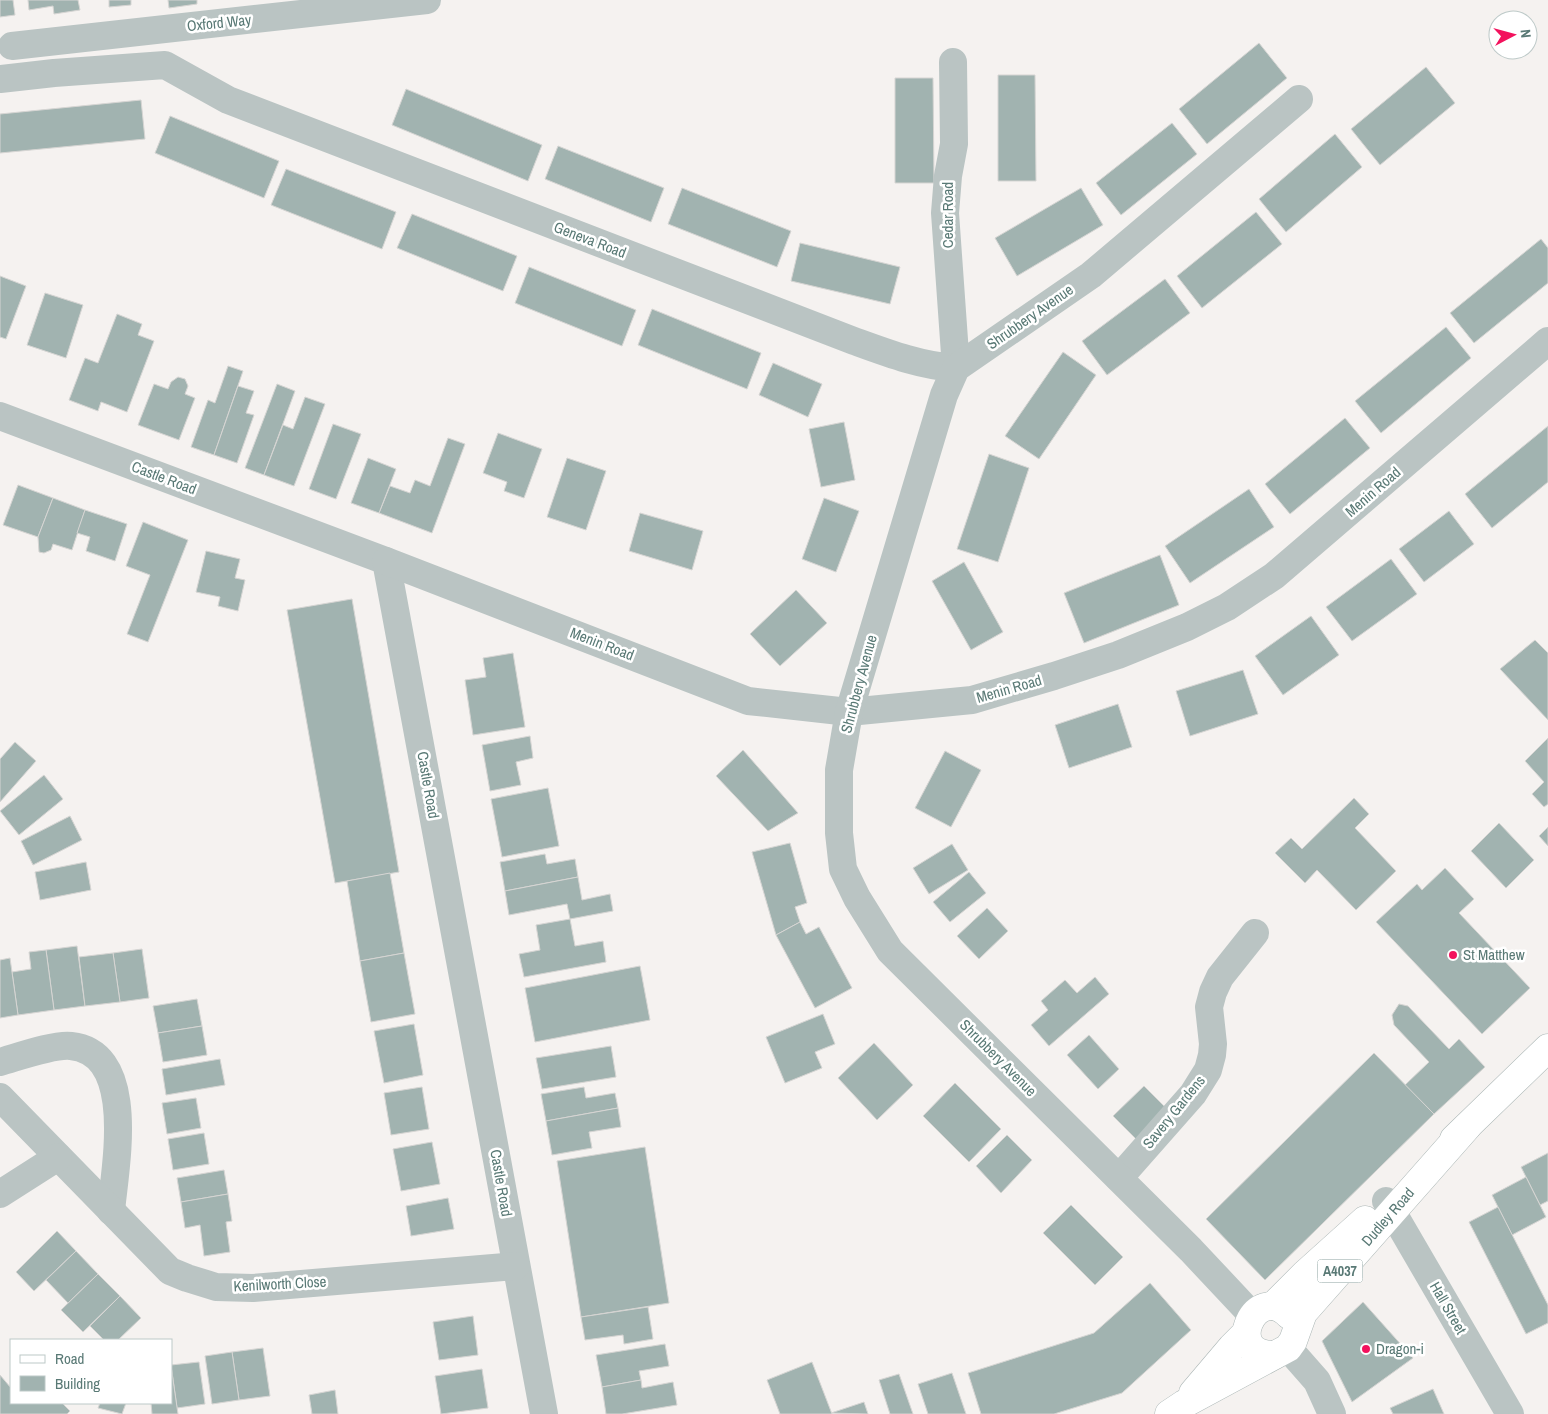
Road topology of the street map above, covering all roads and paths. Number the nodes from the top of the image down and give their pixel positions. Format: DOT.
graph roads {
  1 [pos="427,0"];
  2 [pos="12,46"];
  3 [pos="952,62"];
  4 [pos="0,79"];
  5 [pos="1298,99"];
  6 [pos="1548,341"];
  7 [pos="956,368"];
  8 [pos="0,416"];
  9 [pos="386,561"];
  10 [pos="849,712"];
  11 [pos="1255,933"];
  12 [pos="1548,1048"];
  13 [pos="0,1062"];
  14 [pos="0,1097"];
  15 [pos="58,1157"];
  16 [pos="1119,1178"];
  17 [pos="0,1194"];
  18 [pos="1389,1207"];
  19 [pos="111,1211"];
  20 [pos="516,1266"];
  21 [pos="1257,1318"];
  22 [pos="1286,1346"];
  23 [pos="1177,1409"];
  24 [pos="544,1414"];
  25 [pos="1332,1414"];
  26 [pos="1510,1414"];
  1 -- 2 [label="street, Oxford Way"];
  3 -- 7 [label="street, Cedar Road"];
  4 -- 7 [label="street, Geneva Road"];
  5 -- 7 [label="street, Shrubbery Avenue"];
  6 -- 10 [label="street, Menin Road"];
  7 -- 10 [label="street, Shrubbery Avenue"];
  8 -- 9 [label="street, Castle Road"];
  9 -- 10 [label="street, Menin Road"];
  9 -- 20 [label="street, Castle Road"];
  10 -- 16 [label="street, Shrubbery Avenue"];
  11 -- 16 [label="street, Savery Gardens"];
  12 -- 18 [label="main road, Dudley Road / A4037"];
  13 -- 19 [label="street"];
  14 -- 15 [label="street, Kenilworth Close"];
  15 -- 17 [label="street"];
  15 -- 19 [label="street, Kenilworth Close"];
  16 -- 21 [label="street, Shrubbery Avenue"];
  18 -- 21 [label="main road, Dudley Road / A4037"];
  18 -- 22 [label="main road, Dudley Road / A4037"];
  18 -- 26 [label="street, Hall Street"];
  19 -- 20 [label="street, Kenilworth Close"];
  20 -- 24 [label="street, Castle Road"];
  21 -- 22 [label="main road"];
  21 -- 22 [label="main road"];
  21 -- 23 [label="main road, Dudley Road / A4037"];
  22 -- 23 [label="main road, Dudley Road / A4037"];
  22 -- 25 [label="street"];
}
